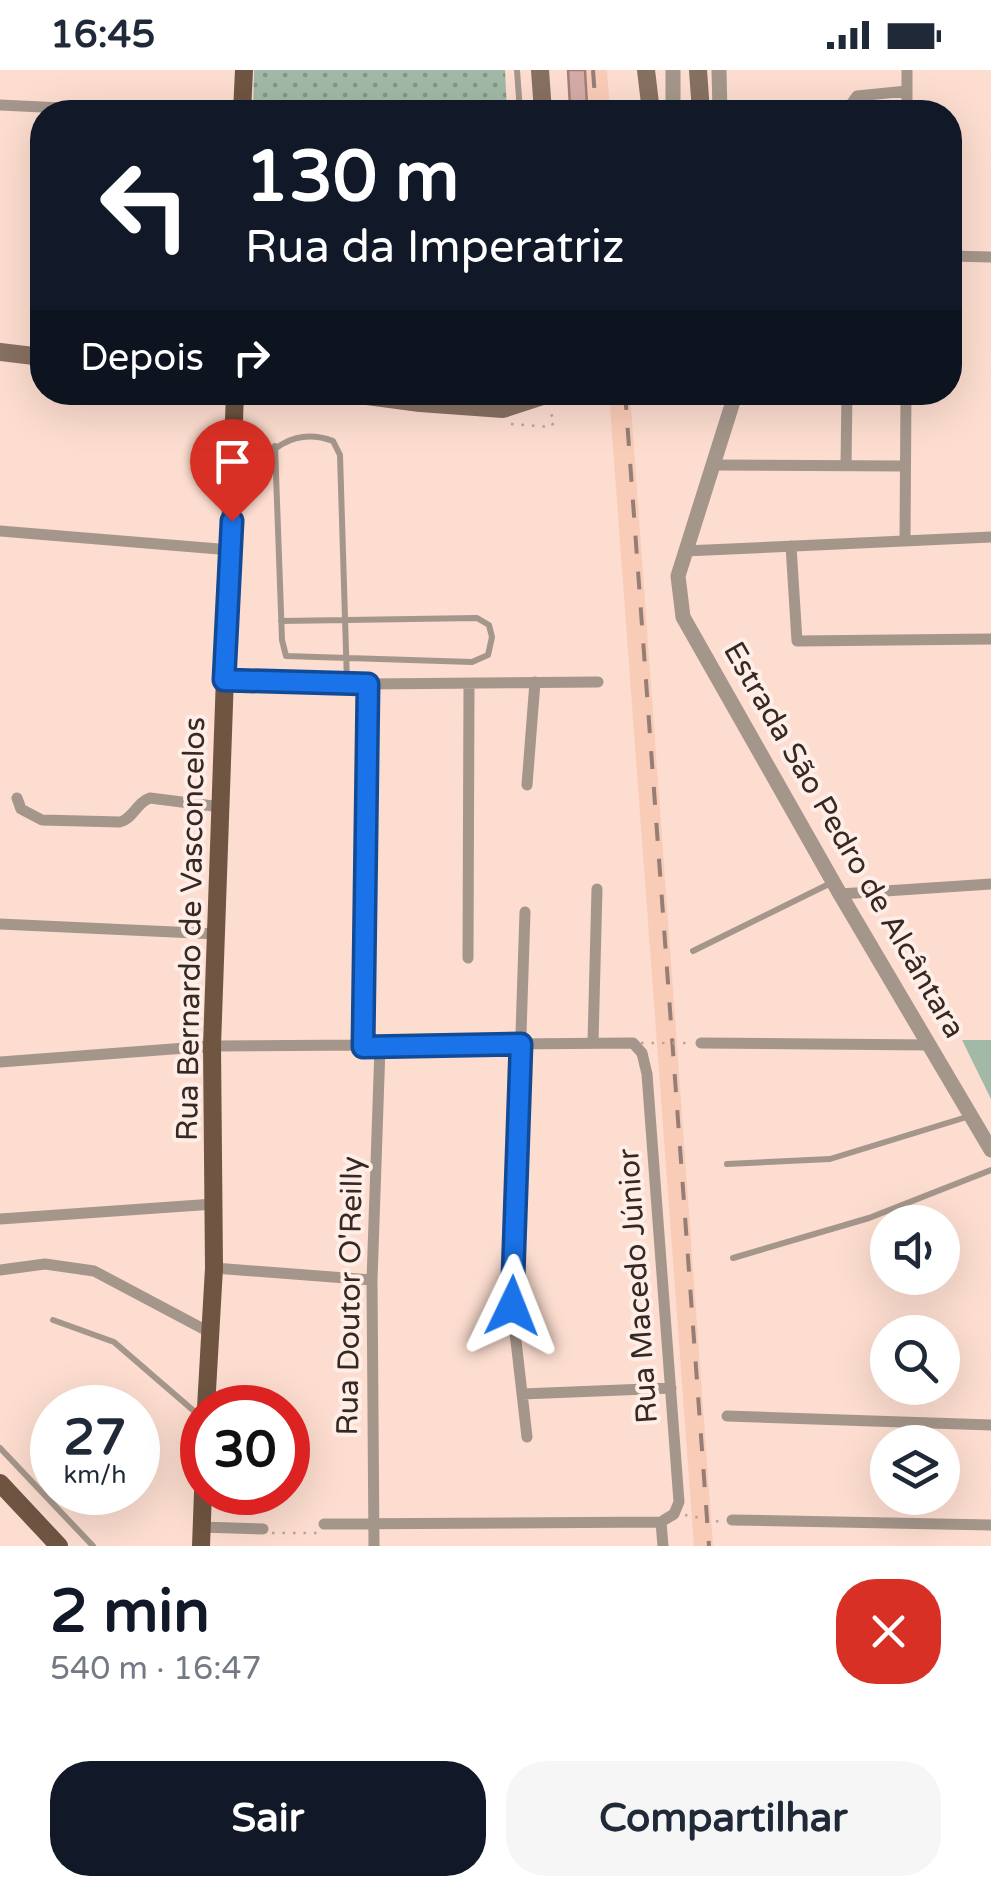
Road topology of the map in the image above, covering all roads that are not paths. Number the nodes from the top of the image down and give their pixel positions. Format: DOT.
graph roads {
  1 [pos="244,70"];
  2 [pos="517,70"];
  3 [pos="540,70"];
  4 [pos="646,70"];
  5 [pos="672,70"];
  6 [pos="718,70"];
  7 [pos="907,70"];
  8 [pos="698,74"];
  9 [pos="907,91"];
  10 [pos="243,100"];
  11 [pos="519,100"];
  12 [pos="542,100"];
  13 [pos="650,100"];
  14 [pos="673,100"];
  15 [pos="700,100"];
  16 [pos="719,100"];
  17 [pos="854,100"];
  18 [pos="907,100"];
  19 [pos="0,106"];
  20 [pos="30,107"];
  21 [pos="962,256"];
  22 [pos="991,257"];
  23 [pos="0,352"];
  24 [pos="30,356"];
  25 [pos="234,405"];
  26 [pos="448,405"];
  27 [pos="515,405"];
  28 [pos="732,405"];
  29 [pos="847,405"];
  30 [pos="906,405"];
  31 [pos="275,446"];
  32 [pos="713,465"];
  33 [pos="846,465"];
  34 [pos="904,466"];
  35 [pos="233,492"];
  36 [pos="0,531"];
  37 [pos="991,537"];
  38 [pos="904,541"];
  39 [pos="791,546"];
  40 [pos="231,550"];
  41 [pos="685,550"];
  42 [pos="281,621"];
  43 [pos="345,621"];
  44 [pos="991,638"];
  45 [pos="346,658"];
  46 [pos="224,680"];
  47 [pos="535,682"];
  48 [pos="598,682"];
  49 [pos="347,684"];
  50 [pos="368,684"];
  51 [pos="469,684"];
  52 [pos="527,785"];
  53 [pos="18,798"];
  54 [pos="221,807"];
  55 [pos="991,884"];
  56 [pos="837,888"];
  57 [pos="597,889"];
  58 [pos="525,912"];
  59 [pos="0,924"];
  60 [pos="217,934"];
  61 [pos="694,951"];
  62 [pos="468,958"];
  63 [pos="594,1042"];
  64 [pos="697,1043"];
  65 [pos="521,1044"];
  66 [pos="930,1045"];
  67 [pos="212,1046"];
  68 [pos="363,1047"];
  69 [pos="380,1047"];
  70 [pos="0,1062"];
  71 [pos="971,1115"];
  72 [pos="991,1150"];
  73 [pos="727,1164"];
  74 [pos="991,1170"];
  75 [pos="214,1204"];
  76 [pos="0,1219"];
  77 [pos="732,1258"];
  78 [pos="214,1268"];
  79 [pos="0,1270"];
  80 [pos="372,1280"];
  81 [pos="53,1320"];
  82 [pos="211,1334"];
  83 [pos="207,1385"];
  84 [pos="672,1388"];
  85 [pos="180,1391"];
  86 [pos="522,1394"];
  87 [pos="727,1416"];
  88 [pos="991,1425"];
  89 [pos="527,1437"];
  90 [pos="0,1448"];
  91 [pos="0,1483"];
  92 [pos="732,1520"];
  93 [pos="661,1522"];
  94 [pos="373,1523"];
  95 [pos="324,1524"];
  96 [pos="991,1525"];
  97 [pos="263,1529"];
  98 [pos="201,1537"];
  99 [pos="59,1546"];
  100 [pos="93,1546"];
  101 [pos="374,1546"];
  102 [pos="663,1546"];
  1 -- 10 [label="main road"];
  2 -- 11 [label="lane"];
  3 -- 12 [label="main road"];
  4 -- 13 [label="main road"];
  5 -- 14 [label="street"];
  6 -- 16 [label="street"];
  7 -- 9 [label="street"];
  8 -- 15 [label="main road"];
  9 -- 17 [label="street"];
  9 -- 18 [label="street"];
  19 -- 20 [label="street"];
  21 -- 22 [label="street"];
  23 -- 24 [label="main road"];
  25 -- 35 [label="main road, Rua Bernardo de Vasconcelos"];
  26 -- 27 [label="main road, bridge"];
  28 -- 32 [label="street, Estrada São Pedro de Alcântara"];
  29 -- 33 [label="street"];
  30 -- 34 [label="street"];
  31 -- 35 [label="lane"];
  31 -- 42 [label="lane"];
  31 -- 43 [label="lane"];
  32 -- 33 [label="street"];
  32 -- 41 [label="street, Estrada São Pedro de Alcântara"];
  33 -- 34 [label="street"];
  34 -- 38 [label="street"];
  35 -- 40 [label="main road, Rua Bernardo de Vasconcelos"];
  36 -- 40 [label="street"];
  37 -- 38 [label="street"];
  38 -- 39 [label="street"];
  39 -- 41 [label="street"];
  39 -- 44 [label="street"];
  40 -- 46 [label="main road, Rua Bernardo de Vasconcelos"];
  41 -- 56 [label="street, Estrada São Pedro de Alcântara"];
  42 -- 43 [label="lane"];
  42 -- 45 [label="lane"];
  43 -- 45 [label="lane"];
  43 -- 45 [label="lane"];
  45 -- 49 [label="lane"];
  46 -- 49 [label="street"];
  46 -- 54 [label="main road, Rua Bernardo de Vasconcelos"];
  47 -- 48 [label="street"];
  47 -- 51 [label="street"];
  47 -- 52 [label="street"];
  49 -- 50 [label="street"];
  50 -- 51 [label="street"];
  50 -- 68 [label="street"];
  51 -- 62 [label="street"];
  53 -- 54 [label="street"];
  54 -- 60 [label="main road, Rua Bernardo de Vasconcelos"];
  55 -- 56 [label="street"];
  56 -- 61 [label="lane"];
  56 -- 66 [label="street, Estrada São Pedro de Alcântara"];
  57 -- 63 [label="street"];
  58 -- 65 [label="street"];
  59 -- 60 [label="street"];
  60 -- 67 [label="main road, Rua Bernardo de Vasconcelos"];
  63 -- 65 [label="street"];
  63 -- 84 [label="street, Rua Macedo Júnior"];
  64 -- 66 [label="street"];
  65 -- 69 [label="street"];
  65 -- 86 [label="street"];
  66 -- 71 [label="street, Estrada São Pedro de Alcântara"];
  67 -- 68 [label="street"];
  67 -- 70 [label="street"];
  67 -- 75 [label="main road, Rua Bernardo de Vasconcelos"];
  68 -- 69 [label="street"];
  69 -- 80 [label="street, Rua Doutor O'Reilly"];
  71 -- 72 [label="street, Estrada São Pedro de Alcântara"];
  71 -- 73 [label="lane"];
  74 -- 77 [label="lane"];
  75 -- 76 [label="street"];
  75 -- 78 [label="main road, Rua Bernardo de Vasconcelos"];
  78 -- 80 [label="street"];
  78 -- 82 [label="main road, Rua Bernardo de Vasconcelos"];
  79 -- 82 [label="street"];
  80 -- 94 [label="street, Rua Doutor O'Reilly"];
  81 -- 85 [label="lane"];
  82 -- 83 [label="main road, Rua Bernardo de Vasconcelos"];
  84 -- 86 [label="street"];
  84 -- 93 [label="street, Rua Macedo Júnior"];
  86 -- 89 [label="street"];
  87 -- 88 [label="street"];
  90 -- 100 [label="lane"];
  91 -- 99 [label="main road"];
  92 -- 96 [label="street"];
  93 -- 94 [label="street"];
  93 -- 102 [label="street"];
  94 -- 95 [label="street"];
  94 -- 101 [label="street, Rua Doutor O'Reilly"];
  97 -- 98 [label="street"];
}
